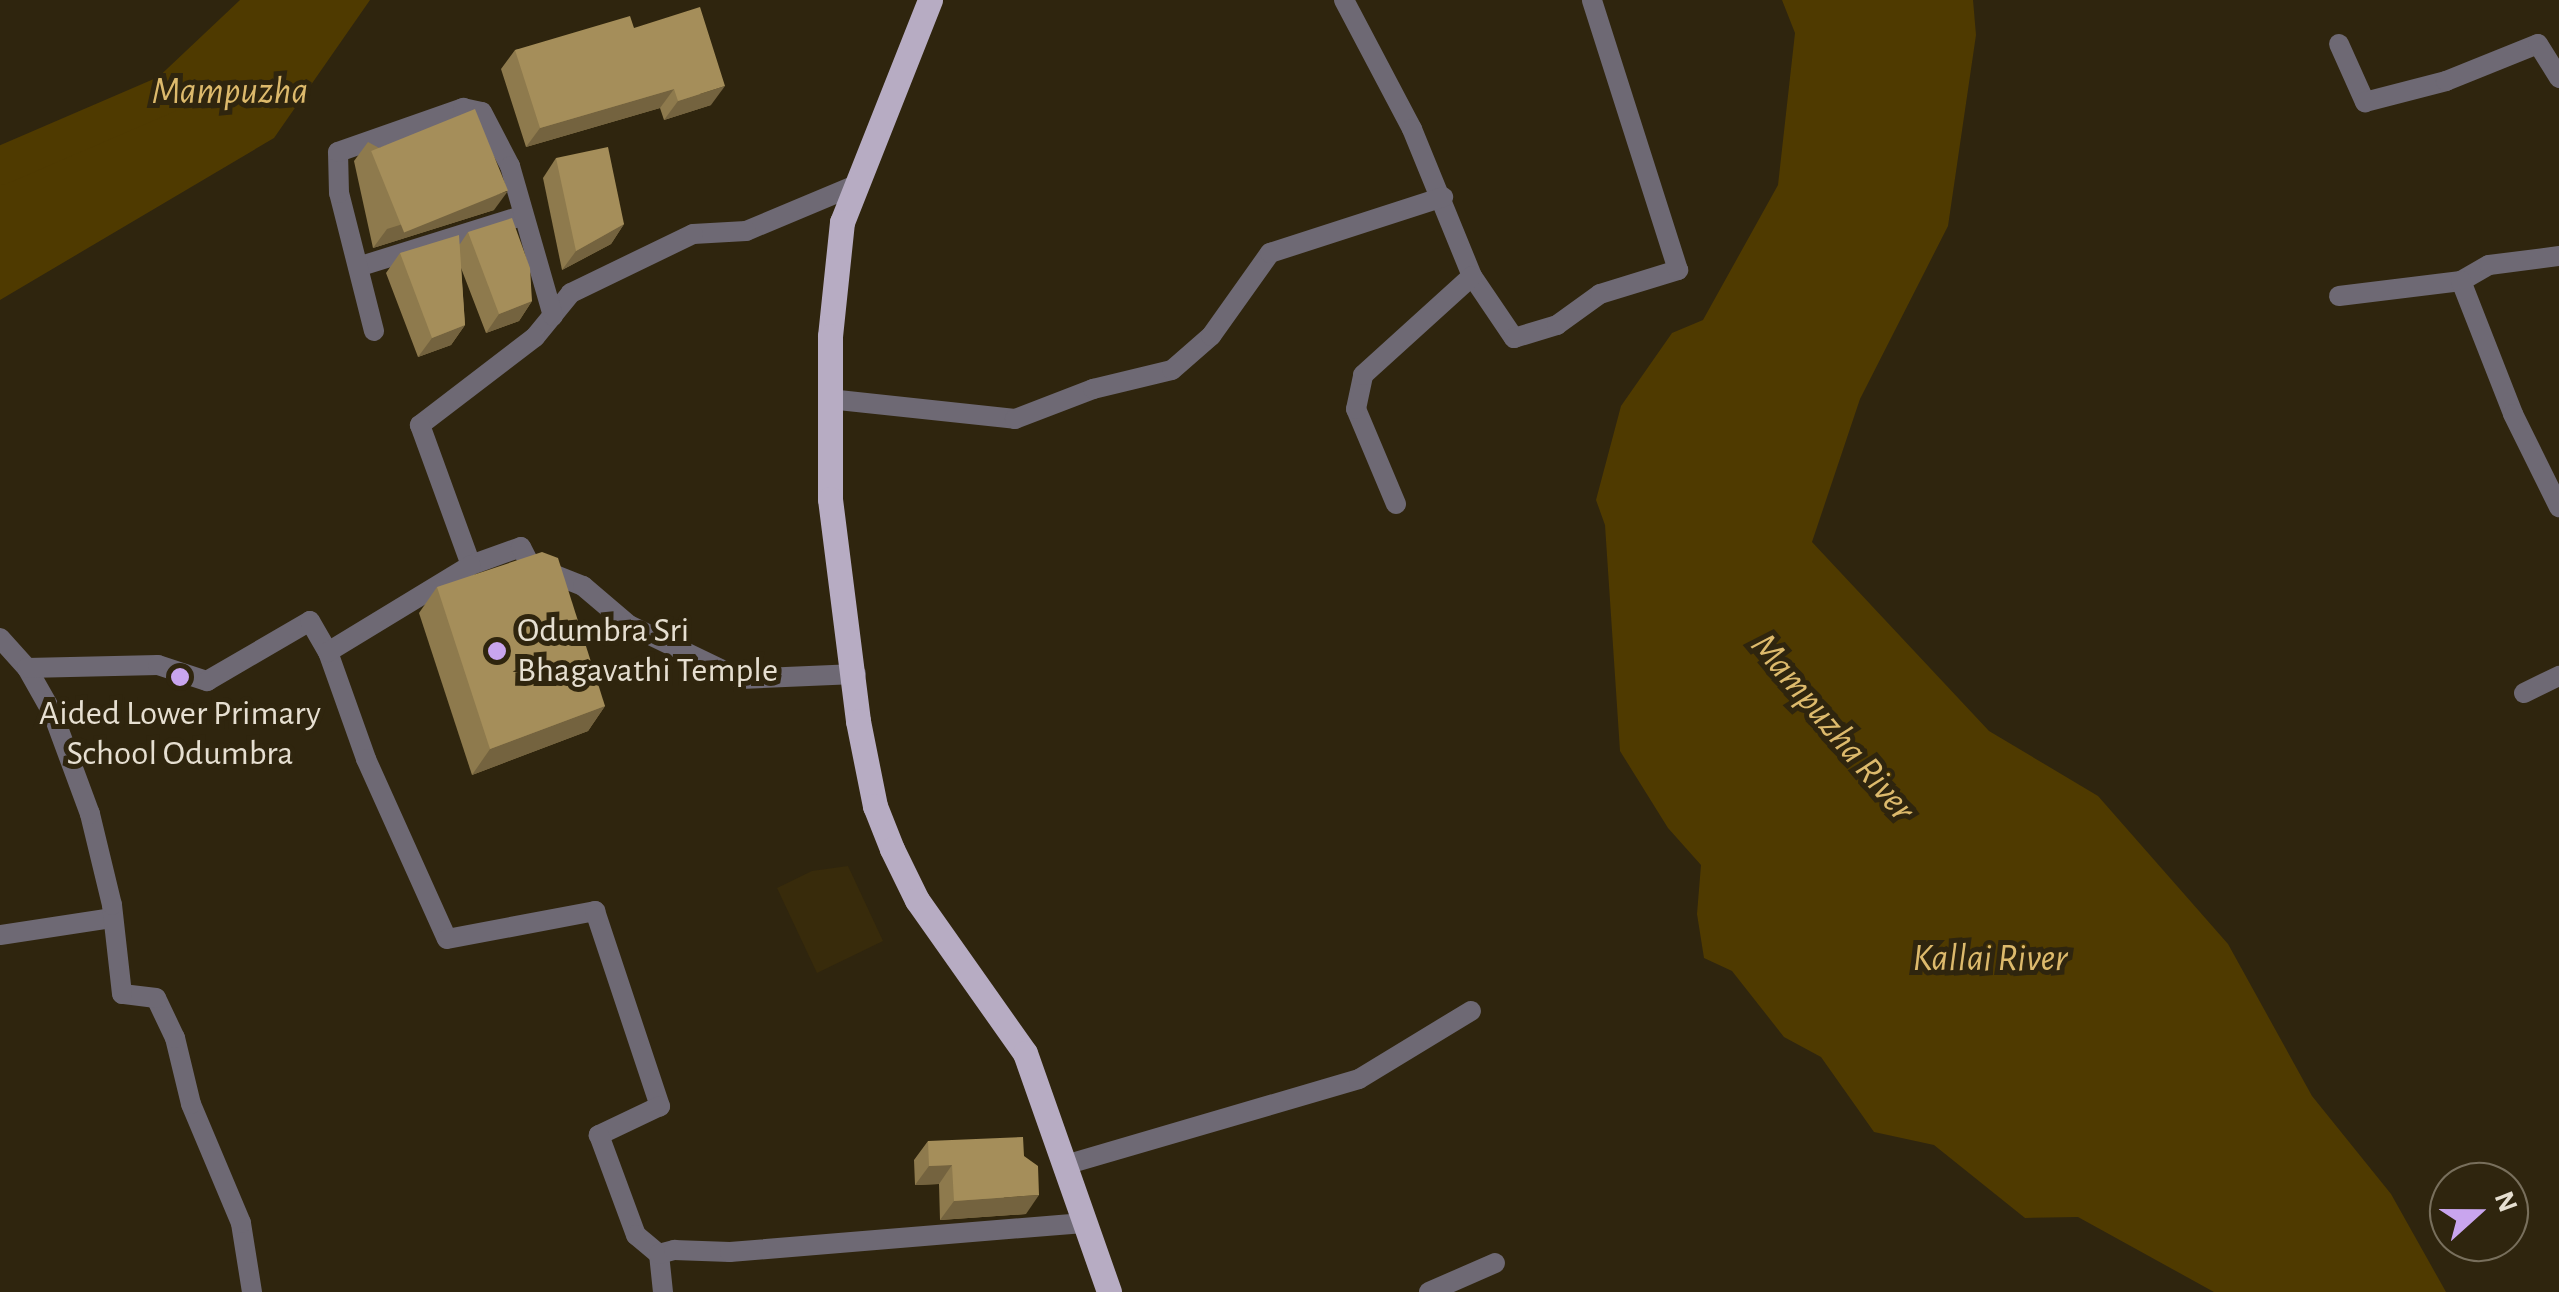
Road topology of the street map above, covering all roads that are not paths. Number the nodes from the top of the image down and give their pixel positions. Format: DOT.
graph roads {
  1 [pos="930,0"];
  2 [pos="1344,0"];
  3 [pos="1592,0"];
  4 [pos="2339,44"];
  5 [pos="2559,78"];
  6 [pos="856,186"];
  7 [pos="1443,198"];
  8 [pos="522,216"];
  9 [pos="2559,256"];
  10 [pos="361,266"];
  11 [pos="1472,276"];
  12 [pos="2461,282"];
  13 [pos="2339,296"];
  14 [pos="553,316"];
  15 [pos="374,331"];
  16 [pos="829,399"];
  17 [pos="1396,504"];
  18 [pos="2559,507"];
  19 [pos="472,566"];
  20 [pos="0,638"];
  21 [pos="328,652"];
  22 [pos="27,668"];
  23 [pos="856,674"];
  24 [pos="2559,676"];
  25 [pos="2524,693"];
  26 [pos="113,918"];
  27 [pos="0,936"];
  28 [pos="1471,1011"];
  29 [pos="1065,1165"];
  30 [pos="1084,1223"];
  31 [pos="660,1254"];
  32 [pos="1494,1263"];
  33 [pos="252,1292"];
  34 [pos="663,1292"];
  35 [pos="1109,1292"];
  36 [pos="1429,1292"];
  1 -- 6 [label="main road"];
  2 -- 7 [label="street"];
  3 -- 11 [label="street"];
  4 -- 5 [label="street"];
  6 -- 14 [label="street"];
  6 -- 16 [label="main road"];
  7 -- 11 [label="street"];
  7 -- 16 [label="street"];
  8 -- 10 [label="street"];
  8 -- 10 [label="street"];
  8 -- 14 [label="street"];
  9 -- 12 [label="street"];
  10 -- 15 [label="street"];
  11 -- 17 [label="street"];
  12 -- 13 [label="street"];
  12 -- 18 [label="street"];
  14 -- 19 [label="street"];
  16 -- 23 [label="main road"];
  19 -- 21 [label="street"];
  19 -- 23 [label="street"];
  20 -- 22 [label="street"];
  21 -- 22 [label="street"];
  21 -- 31 [label="street"];
  22 -- 26 [label="street"];
  23 -- 29 [label="main road"];
  24 -- 25 [label="street"];
  26 -- 27 [label="street"];
  26 -- 33 [label="street"];
  28 -- 29 [label="street"];
  29 -- 30 [label="main road"];
  30 -- 31 [label="street"];
  30 -- 35 [label="main road"];
  31 -- 34 [label="street"];
  32 -- 36 [label="street"];
}
